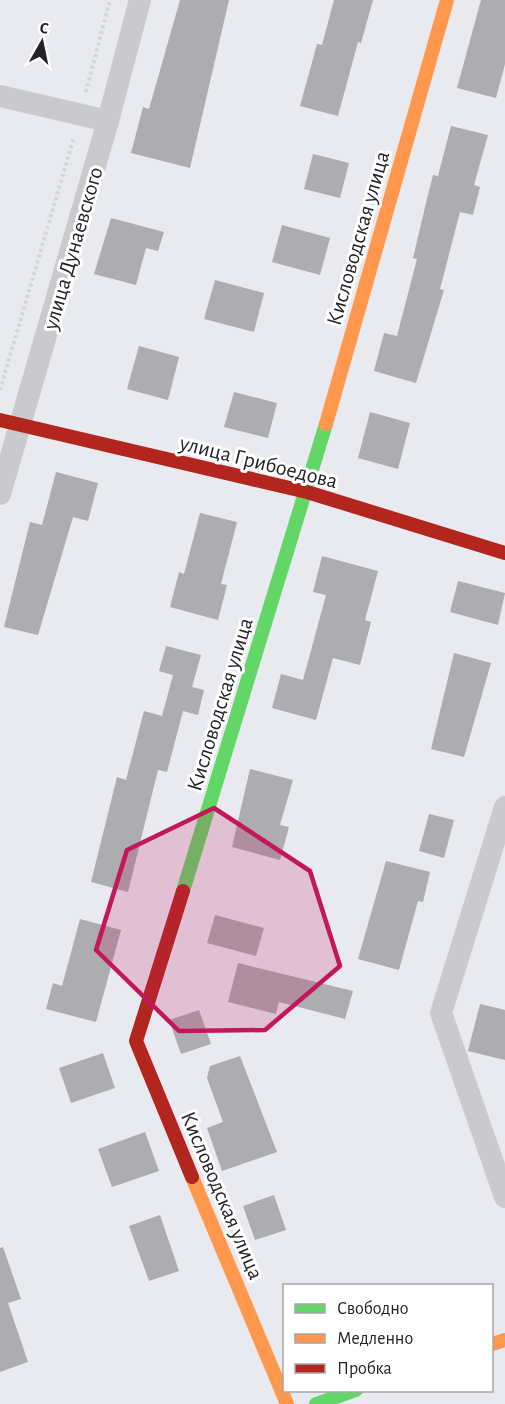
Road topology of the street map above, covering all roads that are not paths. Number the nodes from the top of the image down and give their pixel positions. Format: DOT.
graph roads {
  1 [pos="140,0"];
  2 [pos="447,0"];
  3 [pos="0,96"];
  4 [pos="108,121"];
  5 [pos="10,423"];
  6 [pos="307,492"];
  7 [pos="0,494"];
  8 [pos="505,553"];
  9 [pos="505,807"];
  10 [pos="505,1197"];
  11 [pos="350,1392"];
  12 [pos="287,1404"];
  13 [pos="316,1404"];
  1 -- 4 [label="street, улица Дунаевского"];
  2 -- 6 [label="street, Кисловодская улица"];
  3 -- 4 [label="street"];
  4 -- 5 [label="street, улица Дунаевского"];
  5 -- 6 [label="street, улица Грибоедова"];
  5 -- 7 [label="street, улица Дунаевского"];
  6 -- 8 [label="street, улица Грибоедова"];
  6 -- 12 [label="street, Кисловодская улица"];
  9 -- 10 [label="street"];
  11 -- 13 [label="street"];
}
